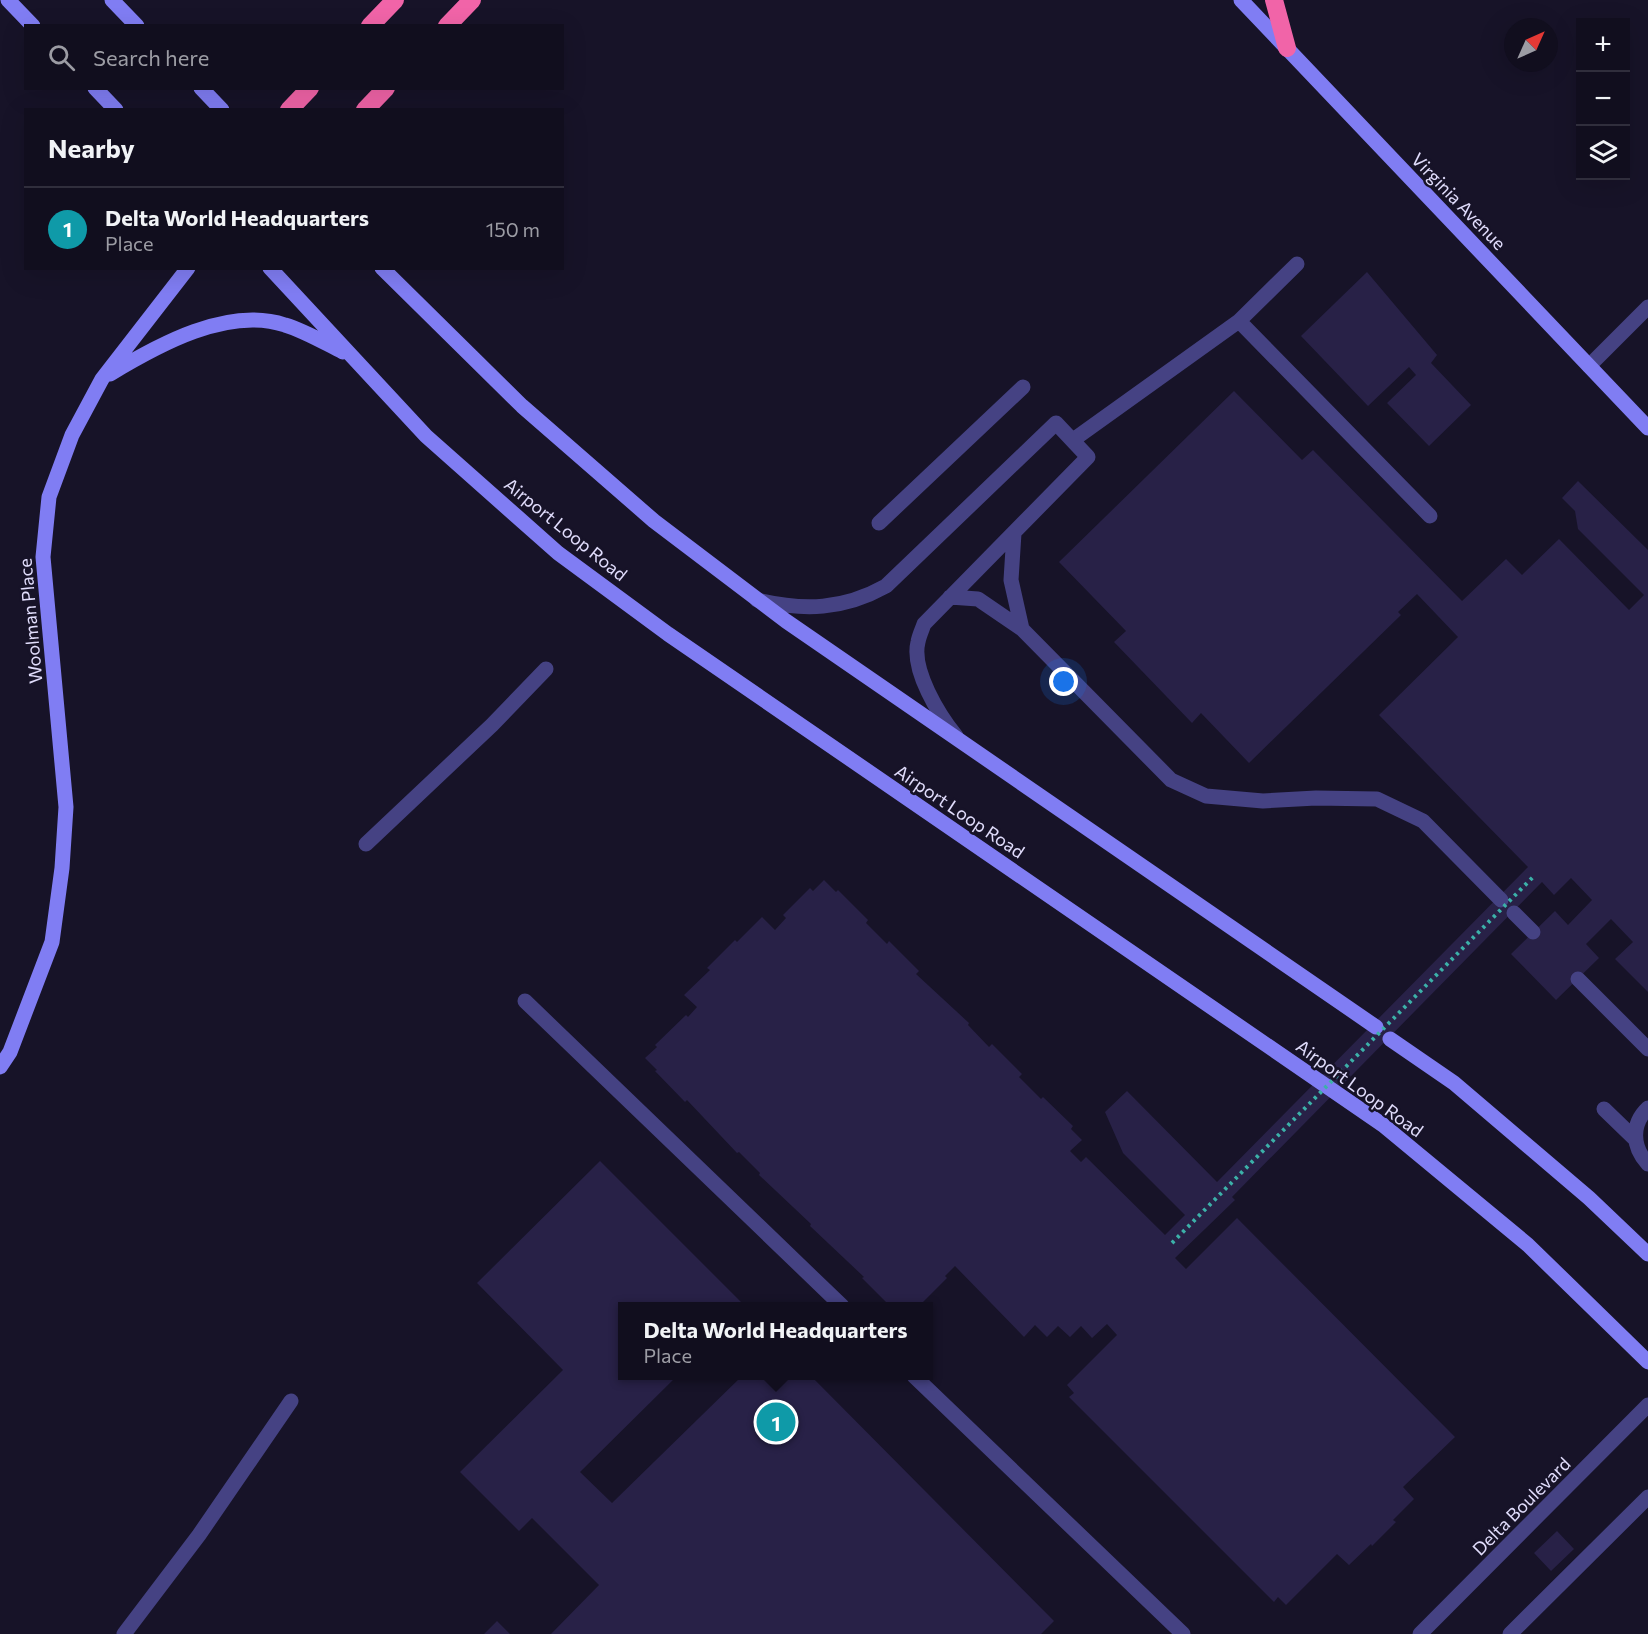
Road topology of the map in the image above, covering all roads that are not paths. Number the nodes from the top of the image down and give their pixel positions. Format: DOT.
graph roads {
  1 [pos="8,0"];
  2 [pos="112,0"];
  3 [pos="395,0"];
  4 [pos="472,0"];
  5 [pos="1241,0"];
  6 [pos="1274,0"];
  7 [pos="31,24"];
  8 [pos="135,24"];
  9 [pos="372,24"];
  10 [pos="449,24"];
  11 [pos="1287,48"];
  12 [pos="97,90"];
  13 [pos="203,90"];
  14 [pos="308,90"];
  15 [pos="384,90"];
  16 [pos="114,108"];
  17 [pos="220,108"];
  18 [pos="291,108"];
  19 [pos="367,108"];
  20 [pos="1297,264"];
  21 [pos="186,270"];
  22 [pos="272,270"];
  23 [pos="384,270"];
  24 [pos="1648,307"];
  25 [pos="1239,321"];
  26 [pos="352,356"];
  27 [pos="1589,366"];
  28 [pos="102,379"];
  29 [pos="1023,387"];
  30 [pos="1648,428"];
  31 [pos="1073,440"];
  32 [pos="1430,516"];
  33 [pos="879,523"];
  34 [pos="1014,532"];
  35 [pos="950,597"];
  36 [pos="757,600"];
  37 [pos="1022,628"];
  38 [pos="546,669"];
  39 [pos="957,739"];
  40 [pos="366,844"];
  41 [pos="1502,900"];
  42 [pos="1514,913"];
  43 [pos="1533,932"];
  44 [pos="1578,979"];
  45 [pos="525,1001"];
  46 [pos="1376,1026"];
  47 [pos="1390,1039"];
  48 [pos="1648,1049"];
  49 [pos="0,1067"];
  50 [pos="1648,1108"];
  51 [pos="1604,1109"];
  52 [pos="1635,1139"];
  53 [pos="1648,1164"];
  54 [pos="1648,1254"];
  55 [pos="838,1302"];
  56 [pos="1648,1362"];
  57 [pos="918,1380"];
  58 [pos="291,1401"];
  59 [pos="1648,1406"];
  60 [pos="1648,1497"];
  61 [pos="124,1634"];
  62 [pos="1183,1634"];
  63 [pos="1420,1634"];
  64 [pos="1510,1634"];
  1 -- 7 [label="main road"];
  2 -- 8 [label="main road"];
  3 -- 9 [label="highway"];
  4 -- 10 [label="highway"];
  5 -- 11 [label="main road, Virginia Avenue"];
  6 -- 11 [label="highway"];
  11 -- 27 [label="main road, Virginia Avenue"];
  12 -- 16 [label="main road"];
  13 -- 17 [label="main road"];
  14 -- 18 [label="highway"];
  15 -- 19 [label="highway"];
  20 -- 25 [label="street"];
  21 -- 28 [label="main road, Woolman Place"];
  22 -- 26 [label="main road, Airport Loop Road"];
  23 -- 36 [label="main road"];
  24 -- 27 [label="street"];
  25 -- 31 [label="street"];
  25 -- 32 [label="street"];
  26 -- 28 [label="main road"];
  26 -- 56 [label="main road, Airport Loop Road"];
  27 -- 30 [label="main road, Virginia Avenue"];
  28 -- 49 [label="main road, Woolman Place"];
  29 -- 33 [label="street"];
  31 -- 34 [label="street"];
  31 -- 36 [label="street"];
  34 -- 35 [label="street"];
  34 -- 37 [label="street"];
  35 -- 37 [label="street"];
  35 -- 39 [label="street"];
  36 -- 39 [label="main road"];
  37 -- 41 [label="street"];
  38 -- 40 [label="street"];
  39 -- 46 [label="main road"];
  42 -- 43 [label="street"];
  44 -- 48 [label="street"];
  45 -- 55 [label="street"];
  47 -- 54 [label="main road"];
  50 -- 52 [label="street"];
  51 -- 52 [label="street"];
  52 -- 53 [label="street"];
  57 -- 62 [label="street"];
  58 -- 61 [label="street"];
  59 -- 63 [label="street, Delta Boulevard"];
  60 -- 64 [label="street"];
}
